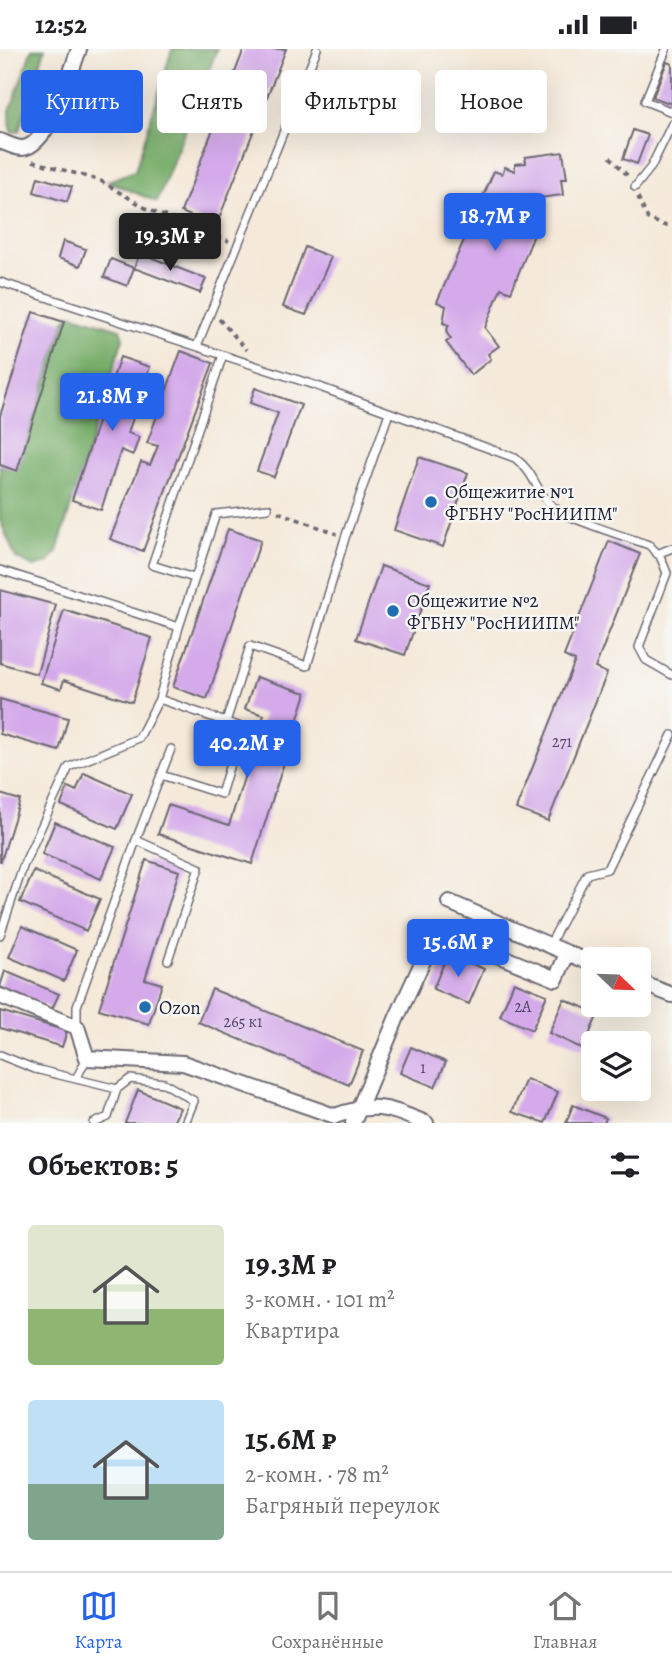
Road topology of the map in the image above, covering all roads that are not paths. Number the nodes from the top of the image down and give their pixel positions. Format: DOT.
graph roads {
  1 [pos="79,49"];
  2 [pos="317,49"];
  3 [pos="667,51"];
  4 [pos="672,112"];
  5 [pos="672,124"];
  6 [pos="0,141"];
  7 [pos="635,187"];
  8 [pos="0,282"];
  9 [pos="197,346"];
  10 [pos="223,355"];
  11 [pos="389,413"];
  12 [pos="268,508"];
  13 [pos="672,548"];
  14 [pos="657,554"];
  15 [pos="0,570"];
  16 [pos="194,578"];
  17 [pos="179,627"];
  18 [pos="672,675"];
  19 [pos="159,699"];
  20 [pos="226,722"];
  21 [pos="672,735"];
  22 [pos="171,749"];
  23 [pos="161,775"];
  24 [pos="136,840"];
  25 [pos="449,902"];
  26 [pos="0,935"];
  27 [pos="549,946"];
  28 [pos="567,954"];
  29 [pos="581,959"];
  30 [pos="168,960"];
  31 [pos="651,987"];
  32 [pos="672,995"];
  33 [pos="0,996"];
  34 [pos="77,1027"];
  35 [pos="0,1055"];
  36 [pos="87,1058"];
  37 [pos="77,1077"];
  38 [pos="117,1089"];
  39 [pos="360,1107"];
  40 [pos="94,1123"];
  41 [pos="185,1123"];
  42 [pos="353,1123"];
  43 [pos="426,1123"];
  1 -- 6 [label="street"];
  2 -- 9 [label="lane"];
  3 -- 4 [label="lane"];
  5 -- 7 [label="lane"];
  8 -- 9 [label="lane"];
  9 -- 10 [label="lane"];
  10 -- 11 [label="lane"];
  10 -- 16 [label="lane"];
  11 -- 14 [label="lane"];
  11 -- 20 [label="lane"];
  12 -- 16 [label="lane"];
  13 -- 14 [label="lane"];
  14 -- 18 [label="lane"];
  15 -- 17 [label="lane"];
  16 -- 17 [label="lane"];
  17 -- 19 [label="lane"];
  19 -- 20 [label="lane"];
  19 -- 26 [label="lane"];
  20 -- 23 [label="lane"];
  21 -- 27 [label="lane"];
  22 -- 23 [label="lane"];
  23 -- 24 [label="lane"];
  24 -- 30 [label="lane"];
  24 -- 34 [label="lane"];
  25 -- 27 [label="street"];
  27 -- 28 [label="street"];
  28 -- 29 [label="street"];
  28 -- 39 [label="street"];
  31 -- 32 [label="street"];
  33 -- 34 [label="street"];
  34 -- 36 [label="street"];
  35 -- 37 [label="lane"];
  36 -- 37 [label="lane"];
  36 -- 39 [label="street"];
  37 -- 38 [label="lane"];
  38 -- 40 [label="lane"];
  38 -- 41 [label="lane"];
  39 -- 42 [label="street"];
  39 -- 43 [label="street"];
}
